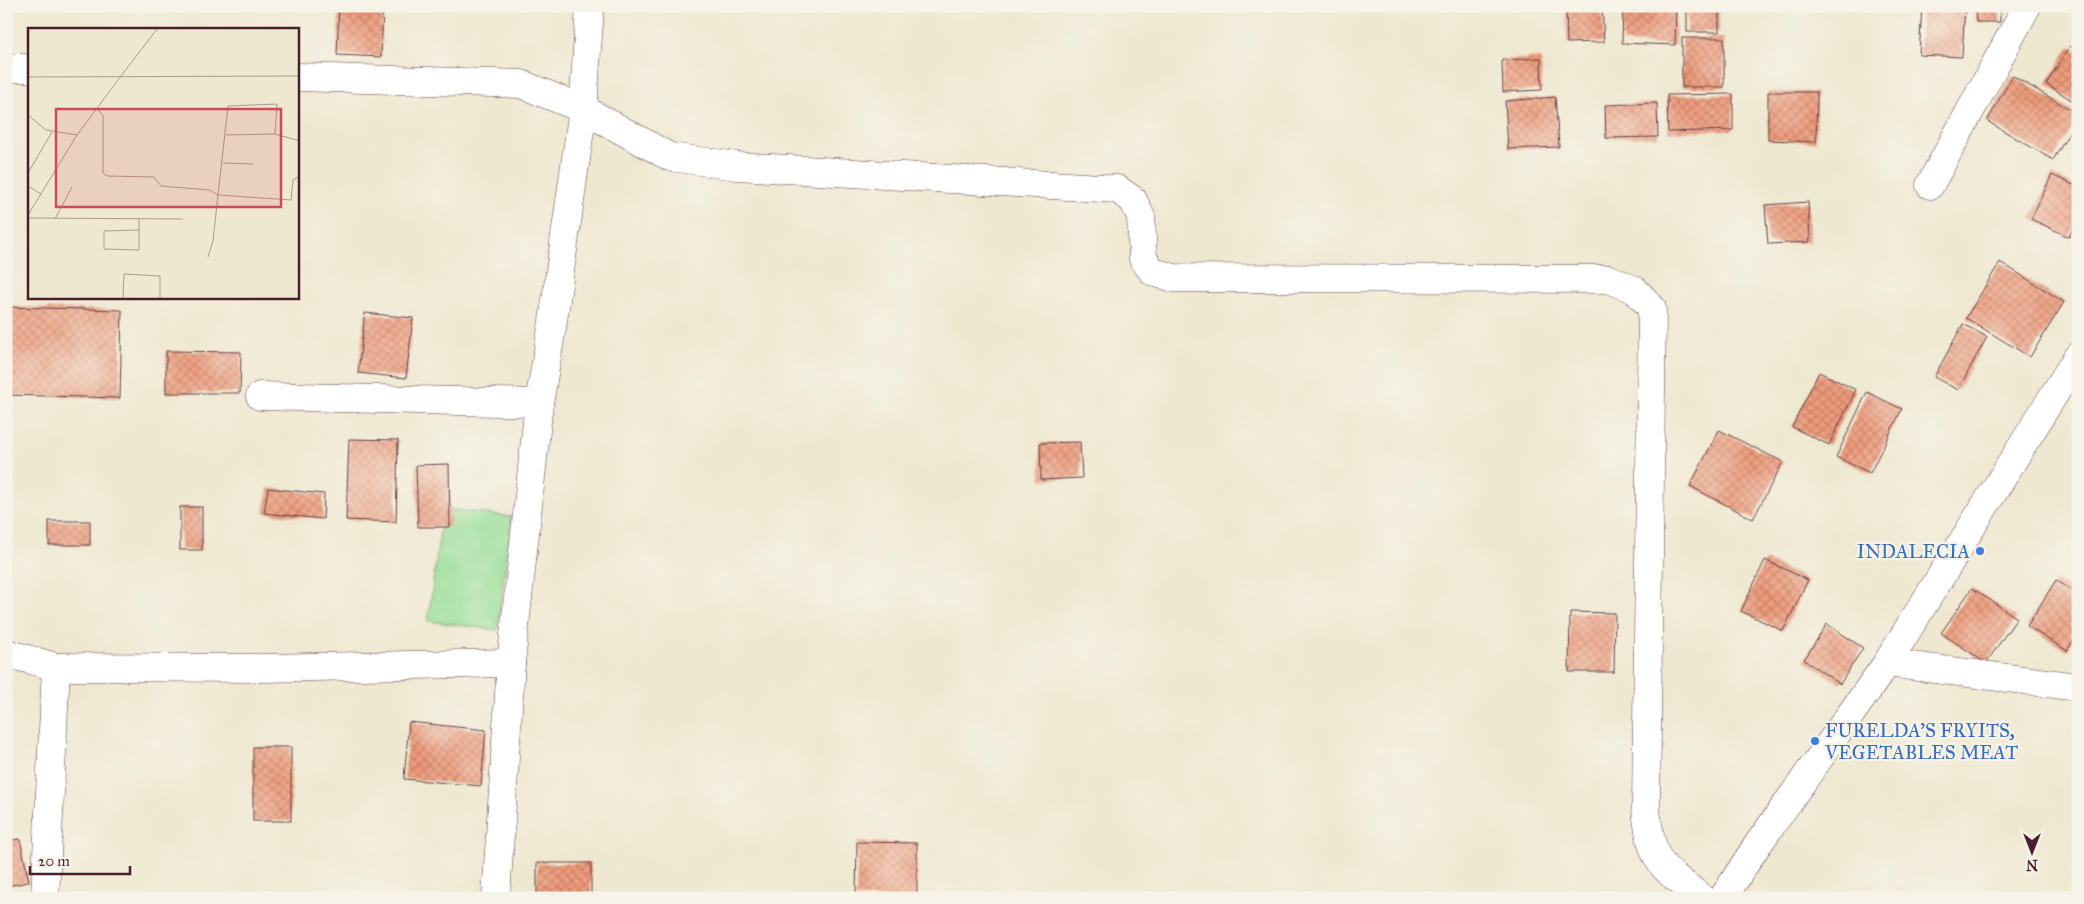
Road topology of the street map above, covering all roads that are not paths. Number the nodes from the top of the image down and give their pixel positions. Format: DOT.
graph roads {
  1 [pos="590,6"];
  2 [pos="2027,6"];
  3 [pos="6,68"];
  4 [pos="28,68"];
  5 [pos="299,77"];
  6 [pos="583,109"];
  7 [pos="1930,185"];
  8 [pos="2078,356"];
  9 [pos="260,396"];
  10 [pos="539,402"];
  11 [pos="6,653"];
  12 [pos="511,663"];
  13 [pos="1887,663"];
  14 [pos="56,668"];
  15 [pos="2078,687"];
  16 [pos="45,898"];
  17 [pos="496,898"];
  18 [pos="1702,898"];
  19 [pos="1723,898"];
  1 -- 6 [label="street"];
  2 -- 7 [label="street"];
  3 -- 4 [label="street"];
  5 -- 6 [label="street"];
  6 -- 10 [label="street"];
  6 -- 18 [label="street"];
  8 -- 13 [label="street"];
  9 -- 10 [label="street"];
  10 -- 12 [label="street"];
  11 -- 14 [label="street"];
  12 -- 14 [label="street"];
  12 -- 17 [label="street"];
  13 -- 15 [label="street"];
  13 -- 19 [label="street"];
  14 -- 16 [label="street"];
}
